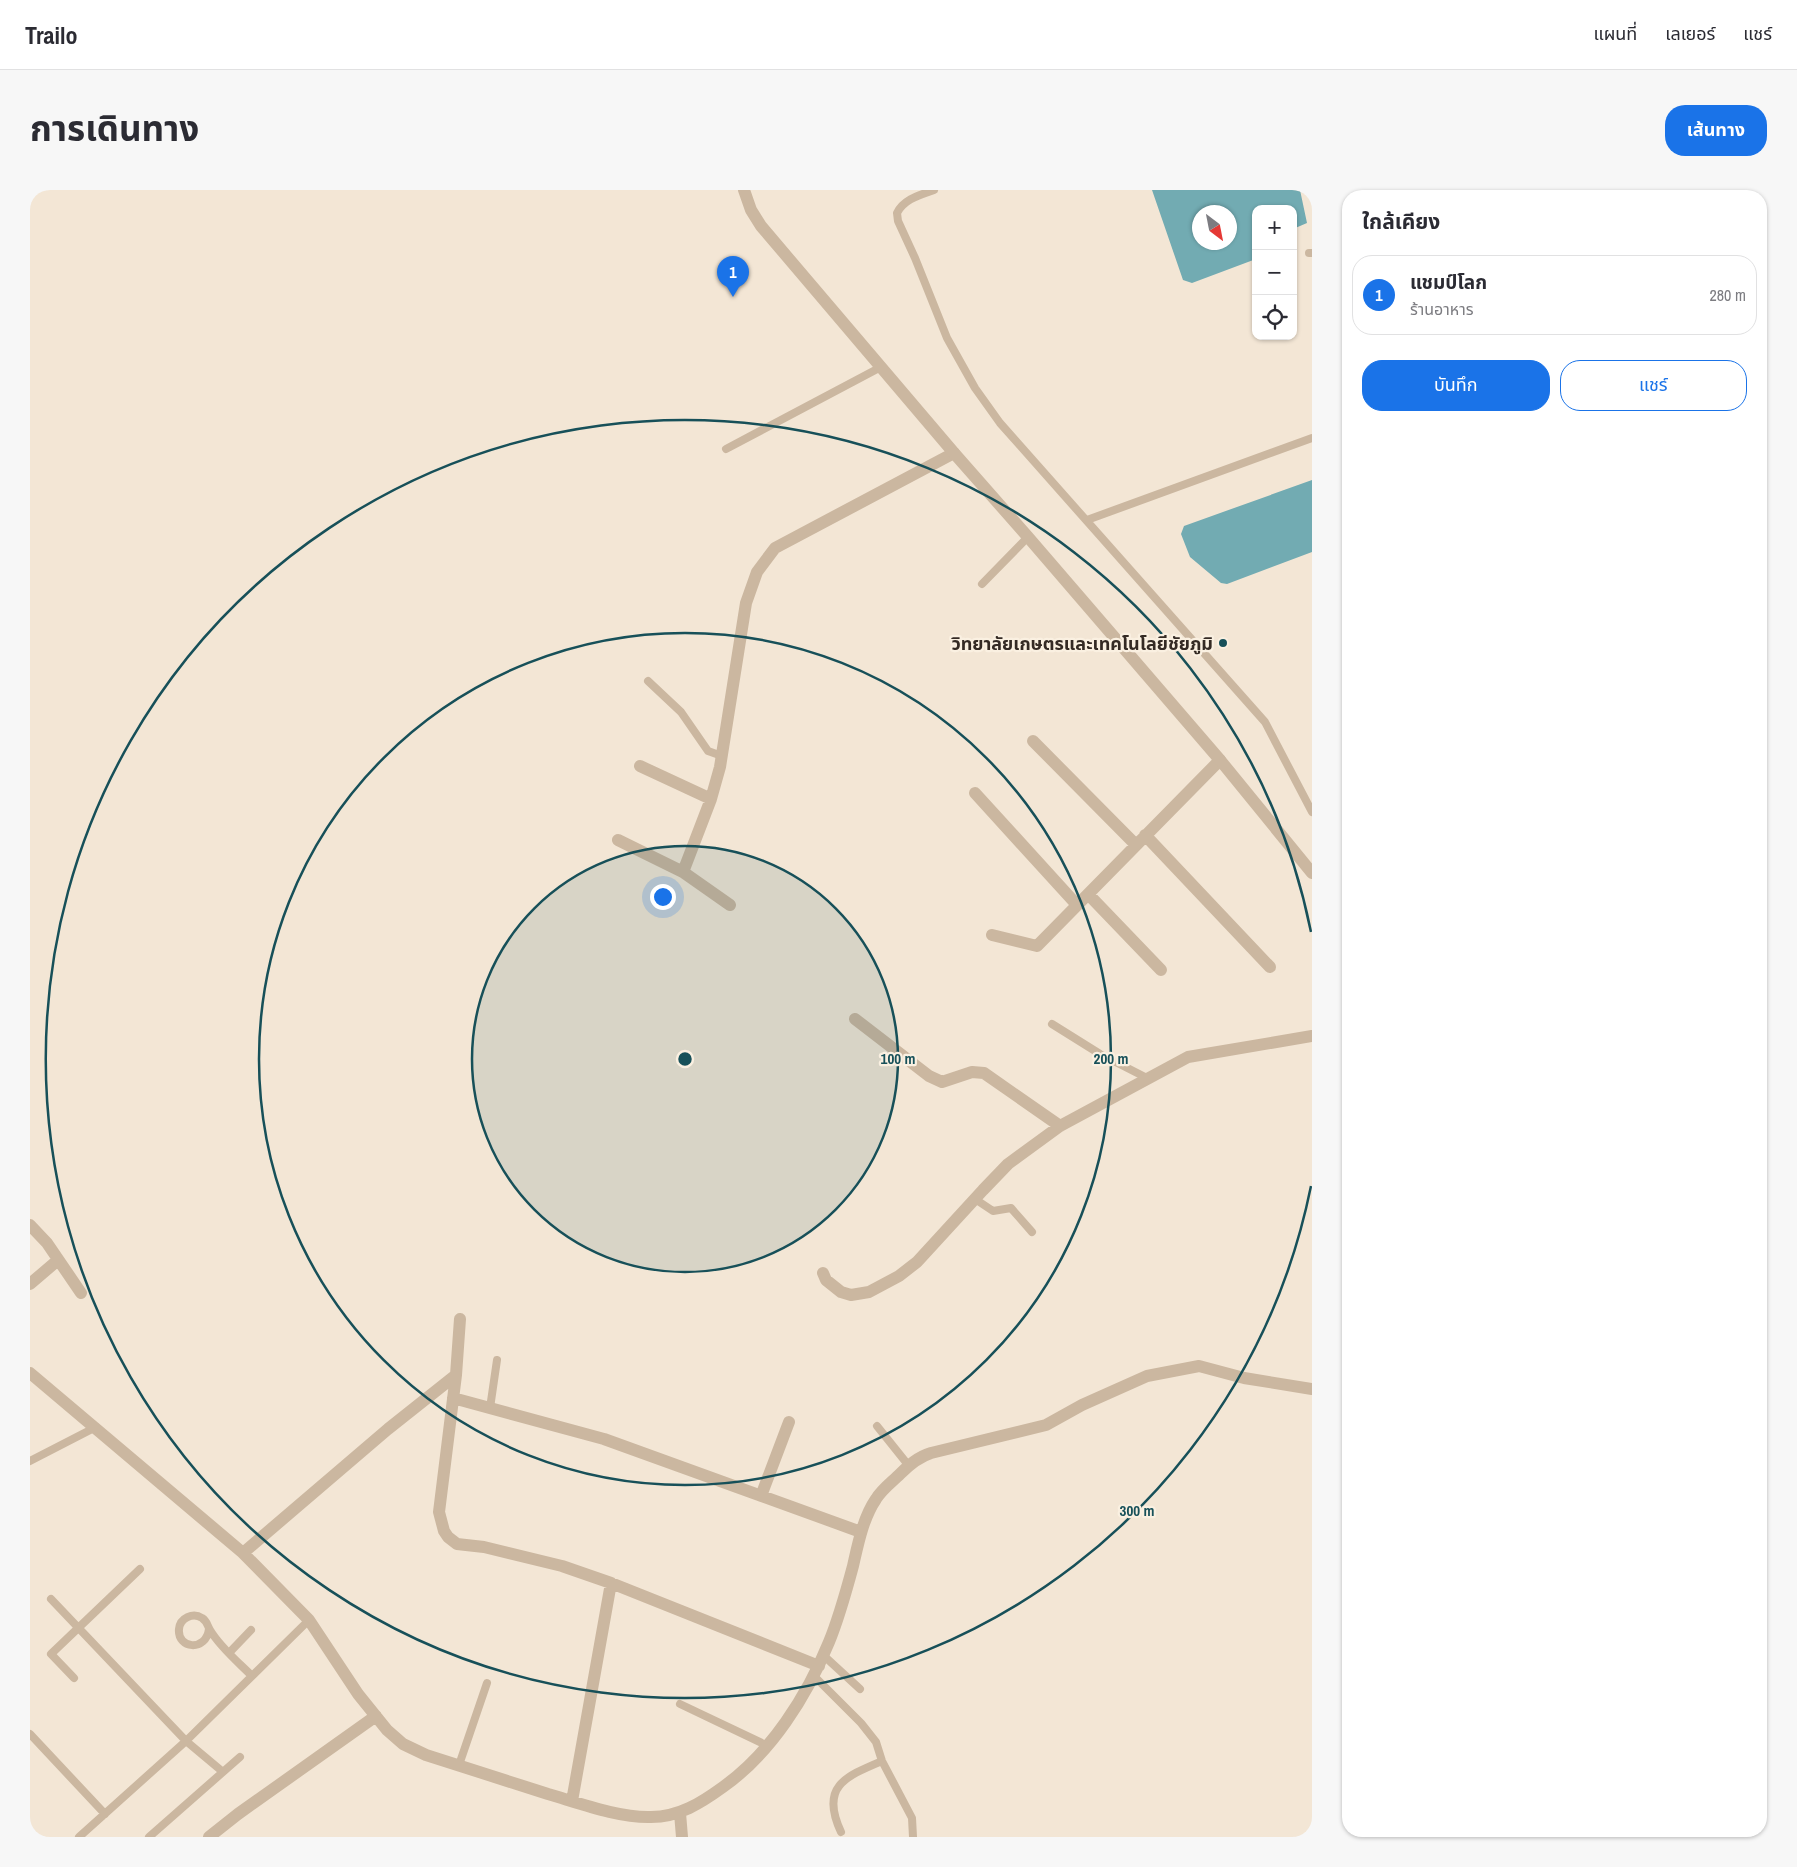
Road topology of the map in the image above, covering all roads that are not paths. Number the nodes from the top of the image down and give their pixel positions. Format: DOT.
graph roads {
  1 [pos="744,190"];
  2 [pos="934,190"];
  3 [pos="881,367"];
  4 [pos="1312,438"];
  5 [pos="726,449"];
  6 [pos="954,453"];
  7 [pos="1087,520"];
  8 [pos="1028,537"];
  9 [pos="982,584"];
  10 [pos="648,681"];
  11 [pos="1033,741"];
  12 [pos="722,756"];
  13 [pos="1220,760"];
  14 [pos="640,766"];
  15 [pos="975,793"];
  16 [pos="711,799"];
  17 [pos="1312,812"];
  18 [pos="1145,836"];
  19 [pos="618,840"];
  20 [pos="1136,845"];
  21 [pos="683,872"];
  22 [pos="1312,873"];
  23 [pos="1088,894"];
  24 [pos="730,905"];
  25 [pos="1077,905"];
  26 [pos="992,935"];
  27 [pos="1270,967"];
  28 [pos="1161,970"];
  29 [pos="854,1019"];
  30 [pos="1052,1024"];
  31 [pos="1312,1036"];
  32 [pos="1148,1078"];
  33 [pos="1060,1126"];
  34 [pos="975,1199"];
  35 [pos="30,1225"];
  36 [pos="1032,1232"];
  37 [pos="58,1260"];
  38 [pos="823,1273"];
  39 [pos="30,1284"];
  40 [pos="82,1293"];
  41 [pos="460,1319"];
  42 [pos="497,1360"];
  43 [pos="30,1373"];
  44 [pos="456,1375"];
  45 [pos="1312,1389"];
  46 [pos="453,1398"];
  47 [pos="490,1408"];
  48 [pos="789,1422"];
  49 [pos="877,1426"];
  50 [pos="96,1427"];
  51 [pos="30,1462"];
  52 [pos="909,1466"];
  53 [pos="761,1496"];
  54 [pos="862,1532"];
  55 [pos="243,1553"];
  56 [pos="140,1569"];
  57 [pos="611,1583"];
  58 [pos="51,1599"];
  59 [pos="309,1620"];
  60 [pos="79,1627"];
  61 [pos="209,1629"];
  62 [pos="251,1630"];
  63 [pos="229,1653"];
  64 [pos="819,1665"];
  65 [pos="252,1676"];
  66 [pos="74,1678"];
  67 [pos="487,1683"];
  68 [pos="860,1688"];
  69 [pos="680,1704"];
  70 [pos="376,1716"];
  71 [pos="30,1734"];
  72 [pos="186,1741"];
  73 [pos="766,1745"];
  74 [pos="240,1757"];
  75 [pos="882,1761"];
  76 [pos="459,1765"];
  77 [pos="223,1772"];
  78 [pos="572,1801"];
  79 [pos="680,1813"];
  80 [pos="105,1814"];
  81 [pos="841,1832"];
  82 [pos="79,1837"];
  83 [pos="149,1837"];
  84 [pos="209,1837"];
  85 [pos="682,1837"];
  86 [pos="913,1837"];
  1 -- 3 [label="street"];
  2 -- 7 [label="lane"];
  3 -- 5 [label="lane"];
  3 -- 6 [label="street"];
  4 -- 7 [label="lane"];
  6 -- 8 [label="street"];
  6 -- 12 [label="street"];
  7 -- 17 [label="lane"];
  8 -- 9 [label="lane"];
  8 -- 13 [label="street"];
  10 -- 12 [label="lane"];
  11 -- 20 [label="street"];
  12 -- 16 [label="street"];
  13 -- 18 [label="street"];
  13 -- 22 [label="street"];
  14 -- 16 [label="street"];
  15 -- 25 [label="street"];
  16 -- 21 [label="street"];
  18 -- 20 [label="street"];
  18 -- 27 [label="street"];
  19 -- 21 [label="street"];
  20 -- 23 [label="street"];
  21 -- 24 [label="street"];
  23 -- 25 [label="street"];
  23 -- 28 [label="street"];
  25 -- 26 [label="street"];
  29 -- 33 [label="street"];
  30 -- 32 [label="lane"];
  31 -- 32 [label="street"];
  32 -- 33 [label="street"];
  33 -- 34 [label="street"];
  34 -- 36 [label="lane"];
  34 -- 38 [label="street"];
  35 -- 37 [label="street"];
  37 -- 39 [label="street"];
  37 -- 40 [label="street"];
  41 -- 44 [label="street"];
  42 -- 47 [label="lane"];
  43 -- 50 [label="street"];
  44 -- 46 [label="street"];
  44 -- 55 [label="street"];
  45 -- 52 [label="street"];
  46 -- 47 [label="street"];
  46 -- 57 [label="street"];
  47 -- 53 [label="street"];
  48 -- 53 [label="street"];
  49 -- 52 [label="lane"];
  50 -- 51 [label="lane"];
  50 -- 55 [label="street"];
  52 -- 54 [label="street"];
  53 -- 54 [label="street"];
  54 -- 64 [label="street"];
  55 -- 59 [label="street"];
  56 -- 60 [label="lane"];
  57 -- 64 [label="street"];
  57 -- 78 [label="street"];
  58 -- 60 [label="lane"];
  59 -- 65 [label="lane"];
  59 -- 70 [label="street"];
  60 -- 66 [label="lane"];
  60 -- 72 [label="lane"];
  61 -- 61 [label="lane"];
  61 -- 63 [label="lane"];
  62 -- 63 [label="lane"];
  63 -- 65 [label="lane"];
  64 -- 68 [label="lane"];
  64 -- 73 [label="street"];
  64 -- 75 [label="lane"];
  65 -- 72 [label="lane"];
  67 -- 76 [label="lane"];
  69 -- 73 [label="lane"];
  70 -- 76 [label="street"];
  70 -- 84 [label="street"];
  71 -- 80 [label="lane"];
  72 -- 77 [label="lane"];
  72 -- 80 [label="lane"];
  73 -- 79 [label="street"];
  74 -- 77 [label="lane"];
  75 -- 81 [label="lane"];
  75 -- 86 [label="lane"];
  76 -- 78 [label="street"];
  77 -- 83 [label="lane"];
  78 -- 79 [label="street"];
  79 -- 85 [label="street"];
  80 -- 82 [label="lane"];
}
